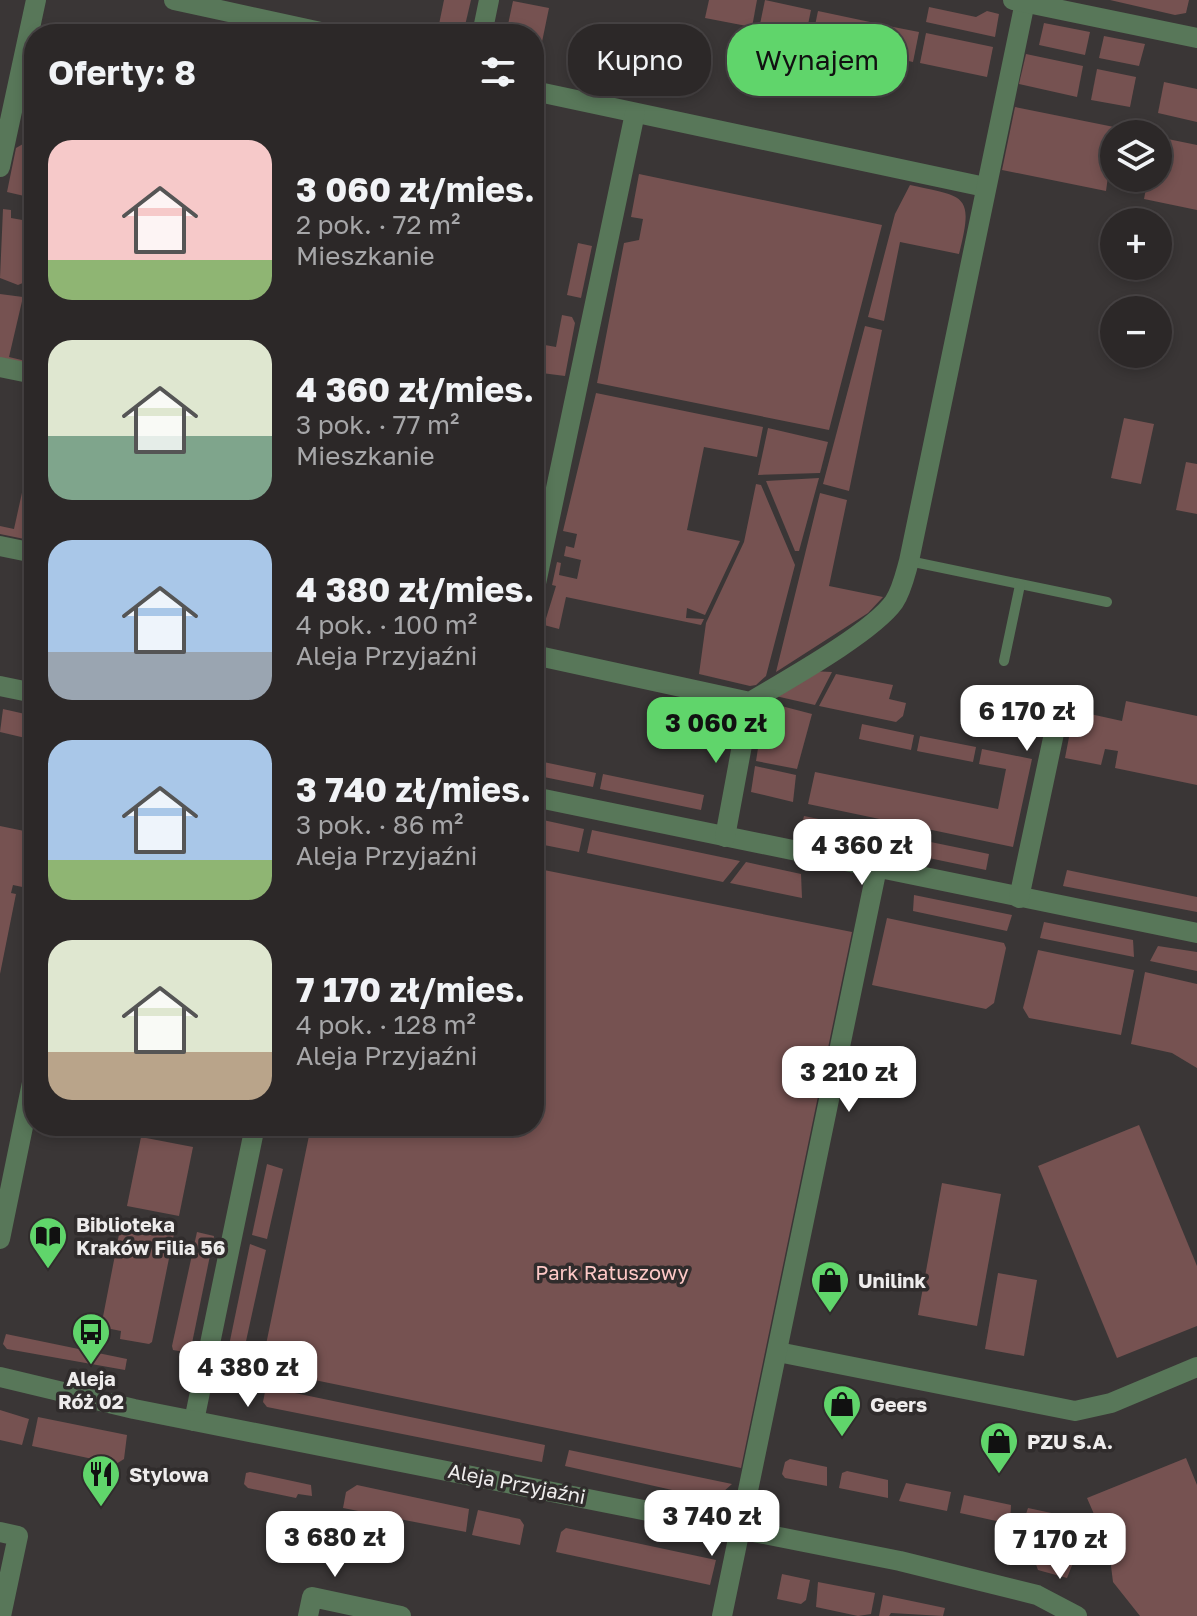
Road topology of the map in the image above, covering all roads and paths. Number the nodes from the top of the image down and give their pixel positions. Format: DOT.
graph roads {
  1 [pos="36,0"];
  2 [pos="174,0"];
  3 [pos="489,0"];
  4 [pos="1019,1"];
  5 [pos="31,24"];
  6 [pos="284,24"];
  7 [pos="484,24"];
  8 [pos="1197,37"];
  9 [pos="24,56"];
  10 [pos="544,93"];
  11 [pos="635,113"];
  12 [pos="0,167"];
  13 [pos="985,187"];
  14 [pos="0,367"];
  15 [pos="24,372"];
  16 [pos="544,545"];
  17 [pos="0,546"];
  18 [pos="24,551"];
  19 [pos="909,561"];
  20 [pos="1020,585"];
  21 [pos="1107,602"];
  22 [pos="544,657"];
  23 [pos="1004,661"];
  24 [pos="0,686"];
  25 [pos="24,691"];
  26 [pos="750,702"];
  27 [pos="1056,724"];
  28 [pos="544,799"];
  29 [pos="725,837"];
  30 [pos="877,868"];
  31 [pos="1019,898"];
  32 [pos="1197,933"];
  33 [pos="24,1122"];
  34 [pos="253,1136"];
  35 [pos="0,1239"];
  36 [pos="778,1352"];
  37 [pos="1197,1367"];
  38 [pos="0,1377"];
  39 [pos="194,1421"];
  40 [pos="742,1527"];
  41 [pos="0,1532"];
  42 [pos="1,1616"];
  43 [pos="308,1616"];
  44 [pos="401,1616"];
  45 [pos="722,1616"];
  46 [pos="1077,1616"];
  1 -- 5 [label="street"];
  2 -- 6 [label="street"];
  3 -- 7 [label="street"];
  4 -- 8 [label="street"];
  4 -- 13 [label="street"];
  9 -- 12 [label="street"];
  10 -- 11 [label="street"];
  11 -- 13 [label="street"];
  11 -- 16 [label="street"];
  13 -- 19 [label="street"];
  14 -- 15 [label="street"];
  17 -- 18 [label="street"];
  19 -- 20 [label="lane"];
  19 -- 26 [label="street"];
  20 -- 21 [label="lane"];
  20 -- 23 [label="lane"];
  22 -- 26 [label="street"];
  24 -- 25 [label="street"];
  26 -- 29 [label="street"];
  27 -- 31 [label="street"];
  28 -- 29 [label="street"];
  29 -- 30 [label="street"];
  30 -- 31 [label="street"];
  30 -- 36 [label="street"];
  31 -- 32 [label="street"];
  33 -- 35 [label="street"];
  34 -- 39 [label="street"];
  36 -- 37 [label="street"];
  36 -- 40 [label="street"];
  38 -- 39 [label="street, Aleja Przyjaźni"];
  39 -- 40 [label="street, Aleja Przyjaźni"];
  40 -- 45 [label="street"];
  40 -- 46 [label="street, Aleja Przyjaźni"];
  41 -- 42 [label="street"];
  43 -- 44 [label="street"];
}
